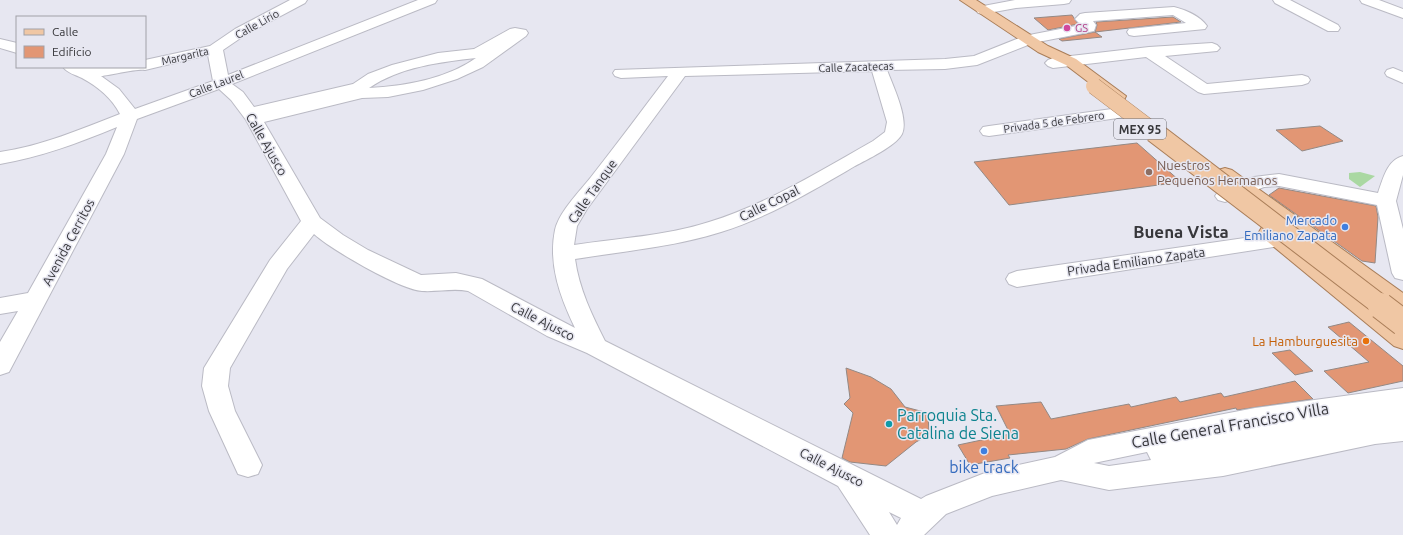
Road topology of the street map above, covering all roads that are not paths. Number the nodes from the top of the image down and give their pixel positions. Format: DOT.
graph roads {
  1 [pos="300,0"];
  2 [pos="430,0"];
  3 [pos="1064,0"];
  4 [pos="1280,0"];
  5 [pos="1366,0"];
  6 [pos="961,1"];
  7 [pos="983,10"];
  8 [pos="1403,14"];
  9 [pos="1333,28"];
  10 [pos="1134,32"];
  11 [pos="1029,39"];
  12 [pos="0,43"];
  13 [pos="16,48"];
  14 [pos="1212,48"];
  15 [pos="215,49"];
  16 [pos="1149,52"];
  17 [pos="1057,59"];
  18 [pos="146,65"];
  19 [pos="878,66"];
  20 [pos="73,68"];
  21 [pos="127,68"];
  22 [pos="680,72"];
  23 [pos="621,73"];
  24 [pos="88,74"];
  25 [pos="1302,80"];
  26 [pos="221,83"];
  27 [pos="360,91"];
  28 [pos="1119,113"];
  29 [pos="130,116"];
  30 [pos="252,116"];
  31 [pos="989,131"];
  32 [pos="0,158"];
  33 [pos="1403,162"];
  34 [pos="1235,192"];
  35 [pos="1386,201"];
  36 [pos="312,222"];
  37 [pos="1279,240"];
  38 [pos="563,254"];
  39 [pos="1403,273"];
  40 [pos="1017,279"];
  41 [pos="36,300"];
  42 [pos="1355,302"];
  43 [pos="1403,305"];
  44 [pos="0,306"];
  45 [pos="1403,314"];
  46 [pos="1403,323"];
  47 [pos="1403,340"];
  48 [pos="596,347"];
  49 [pos="0,365"];
  50 [pos="1403,398"];
  51 [pos="1403,415"];
  52 [pos="1403,430"];
  53 [pos="248,465"];
  54 [pos="1061,468"];
  55 [pos="848,475"];
  56 [pos="915,525"];
  57 [pos="887,535"];
  1 -- 15 [label="street, Calle Lirio"];
  2 -- 26 [label="street, Calle Laurel"];
  3 -- 7 [label="street"];
  4 -- 9 [label="street"];
  5 -- 8 [label="street"];
  6 -- 7 [label="main road, MEX 95"];
  7 -- 11 [label="main road, MEX 95"];
  10 -- 11 [label="street, Calle Zacatecas"];
  11 -- 17 [label="main road, MEX 95"];
  11 -- 19 [label="street, Calle Zacatecas"];
  12 -- 13 [label="street"];
  14 -- 16 [label="street"];
  15 -- 18 [label="street, Margarita"];
  15 -- 26 [label="street, Margarita"];
  16 -- 17 [label="street"];
  16 -- 25 [label="street"];
  17 -- 28 [label="main road, MEX 95"];
  17 -- 34 [label="main road, MEX 95"];
  17 -- 46 [label="main road, bridge"];
  19 -- 22 [label="street, Calle Zacatecas"];
  19 -- 38 [label="street, Calle Copal"];
  20 -- 24 [label="street"];
  21 -- 24 [label="street"];
  22 -- 23 [label="street, Calle Zacatecas"];
  22 -- 38 [label="street, Calle Tanque"];
  24 -- 29 [label="street"];
  26 -- 29 [label="street, Calle Laurel"];
  26 -- 30 [label="street, Calle Ajusco"];
  27 -- 27 [label="street"];
  27 -- 30 [label="street"];
  28 -- 31 [label="street, Privada 5 de Febrero"];
  28 -- 34 [label="main road, MEX 95"];
  29 -- 32 [label="street, Calle Laurel"];
  29 -- 41 [label="street, Avenida Cerritos"];
  30 -- 36 [label="street, Calle Ajusco"];
  33 -- 35 [label="street"];
  34 -- 35 [label="street"];
  34 -- 37 [label="main road, MEX 95"];
  34 -- 43 [label="main road, MEX 95"];
  35 -- 39 [label="street"];
  36 -- 48 [label="street, Calle Ajusco"];
  36 -- 53 [label="street"];
  37 -- 40 [label="street, Privada Emiliano Zapata"];
  37 -- 42 [label="main road, MEX 95"];
  38 -- 48 [label="street, Calle Tanque"];
  41 -- 44 [label="street"];
  41 -- 49 [label="street, Avenida Cerritos"];
  42 -- 45 [label="main road"];
  42 -- 47 [label="main road, MEX 95"];
  48 -- 55 [label="street, Calle Ajusco"];
  50 -- 54 [label="street, Calle General Francisco Villa"];
  51 -- 54 [label="street"];
  52 -- 54 [label="street, Calle General Francisco Villa"];
  54 -- 56 [label="street, Calle General Francisco Villa"];
  55 -- 56 [label="street, Calle Ajusco"];
  55 -- 57 [label="street"];
}
